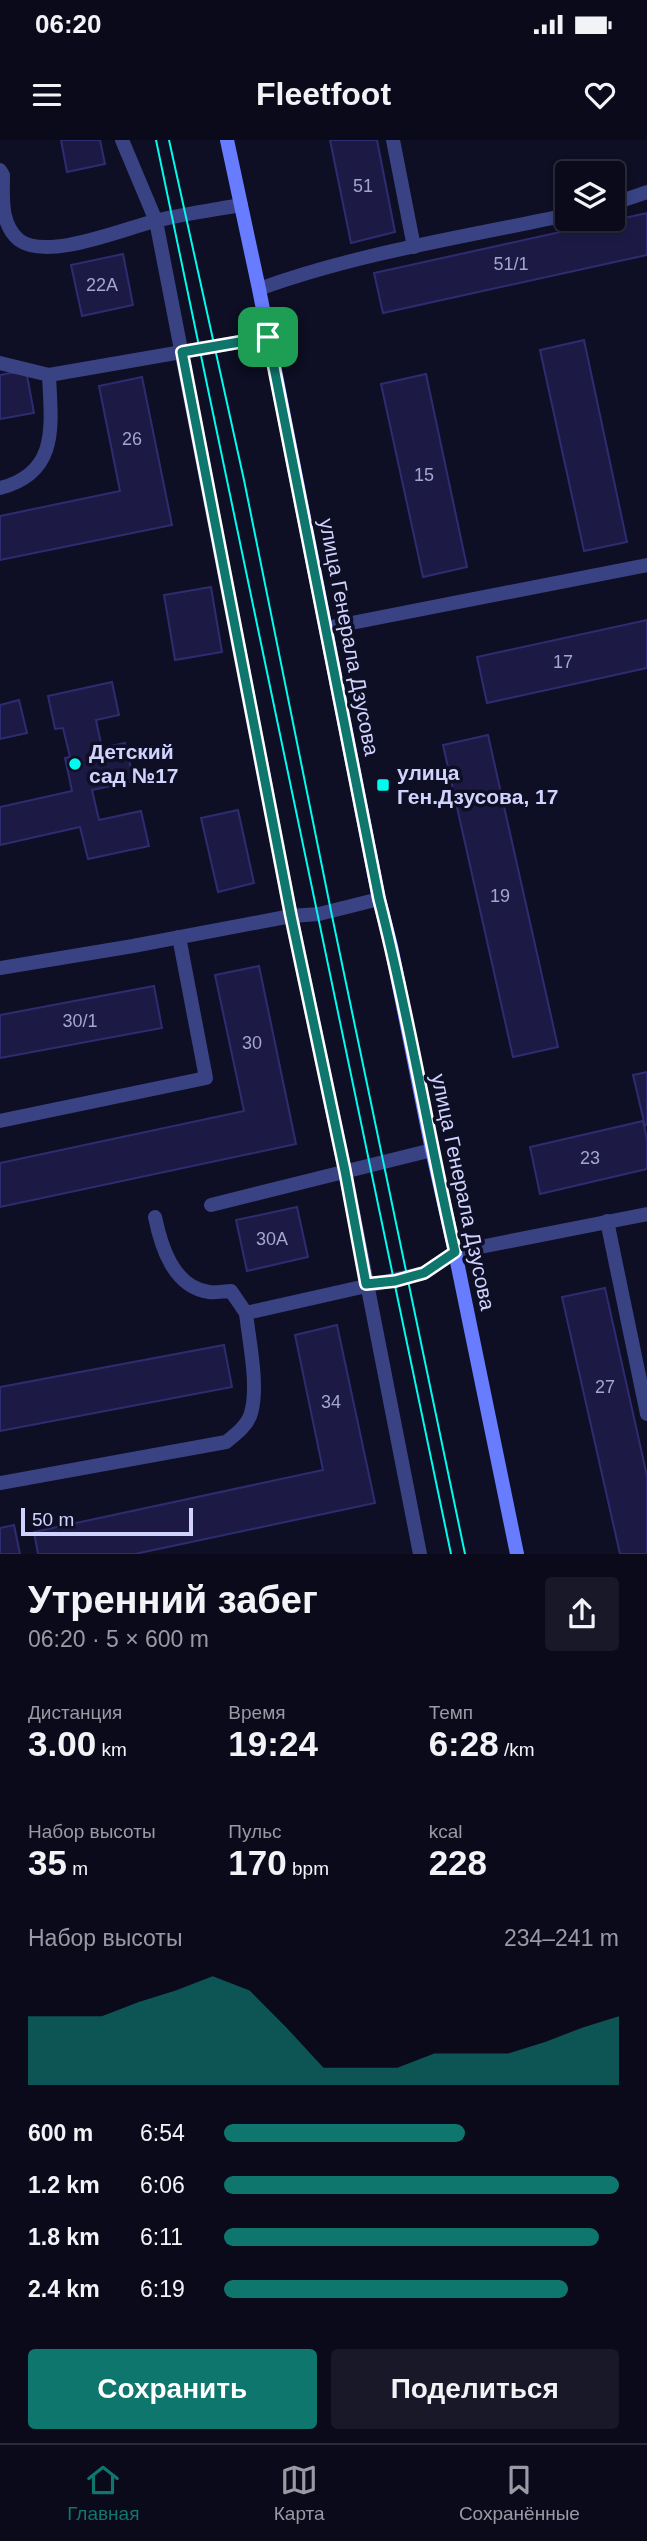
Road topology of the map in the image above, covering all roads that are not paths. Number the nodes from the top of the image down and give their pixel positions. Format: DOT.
graph roads {
  1 [pos="122,140"];
  2 [pos="227,140"];
  3 [pos="393,140"];
  4 [pos="0,170"];
  5 [pos="647,192"];
  6 [pos="625,200"];
  7 [pos="241,205"];
  8 [pos="555,218"];
  9 [pos="156,221"];
  10 [pos="414,247"];
  11 [pos="259,289"];
  12 [pos="268,337"];
  13 [pos="182,352"];
  14 [pos="0,363"];
  15 [pos="49,375"];
  16 [pos="0,488"];
  17 [pos="647,565"];
  18 [pos="326,628"];
  19 [pos="379,899"];
  20 [pos="291,916"];
  21 [pos="179,937"];
  22 [pos="0,968"];
  23 [pos="0,1121"];
  24 [pos="432,1150"];
  25 [pos="345,1171"];
  26 [pos="211,1205"];
  27 [pos="647,1214"];
  28 [pos="155,1217"];
  29 [pos="607,1221"];
  30 [pos="455,1252"];
  31 [pos="366,1284"];
  32 [pos="246,1313"];
  33 [pos="647,1414"];
  34 [pos="0,1483"];
  35 [pos="420,1554"];
  36 [pos="517,1554"];
  1 -- 9 [label="lane"];
  2 -- 7 [label="street, улица Генерала Дзусова"];
  3 -- 10 [label="lane"];
  4 -- 9 [label="lane"];
  5 -- 6 [label="lane"];
  7 -- 9 [label="lane"];
  7 -- 11 [label="street, улица Генерала Дзусова"];
  8 -- 10 [label="lane"];
  9 -- 13 [label="lane"];
  10 -- 11 [label="lane"];
  11 -- 12 [label="street, улица Генерала Дзусова"];
  12 -- 13 [label="lane"];
  12 -- 18 [label="street, улица Генерала Дзусова"];
  13 -- 15 [label="lane"];
  13 -- 20 [label="lane"];
  14 -- 15 [label="lane"];
  15 -- 16 [label="lane"];
  17 -- 18 [label="lane"];
  18 -- 19 [label="street, улица Генерала Дзусова"];
  19 -- 20 [label="lane"];
  19 -- 24 [label="street, улица Генерала Дзусова"];
  20 -- 21 [label="lane"];
  20 -- 25 [label="lane"];
  21 -- 22 [label="lane"];
  21 -- 23 [label="lane"];
  24 -- 25 [label="lane"];
  24 -- 30 [label="street, улица Генерала Дзусова"];
  25 -- 26 [label="lane"];
  25 -- 31 [label="lane"];
  27 -- 29 [label="lane"];
  28 -- 32 [label="lane"];
  29 -- 30 [label="lane"];
  29 -- 33 [label="lane"];
  30 -- 31 [label="lane"];
  30 -- 36 [label="street, улица Генерала Дзусова"];
  31 -- 32 [label="lane"];
  31 -- 35 [label="lane"];
  32 -- 34 [label="lane"];
}
